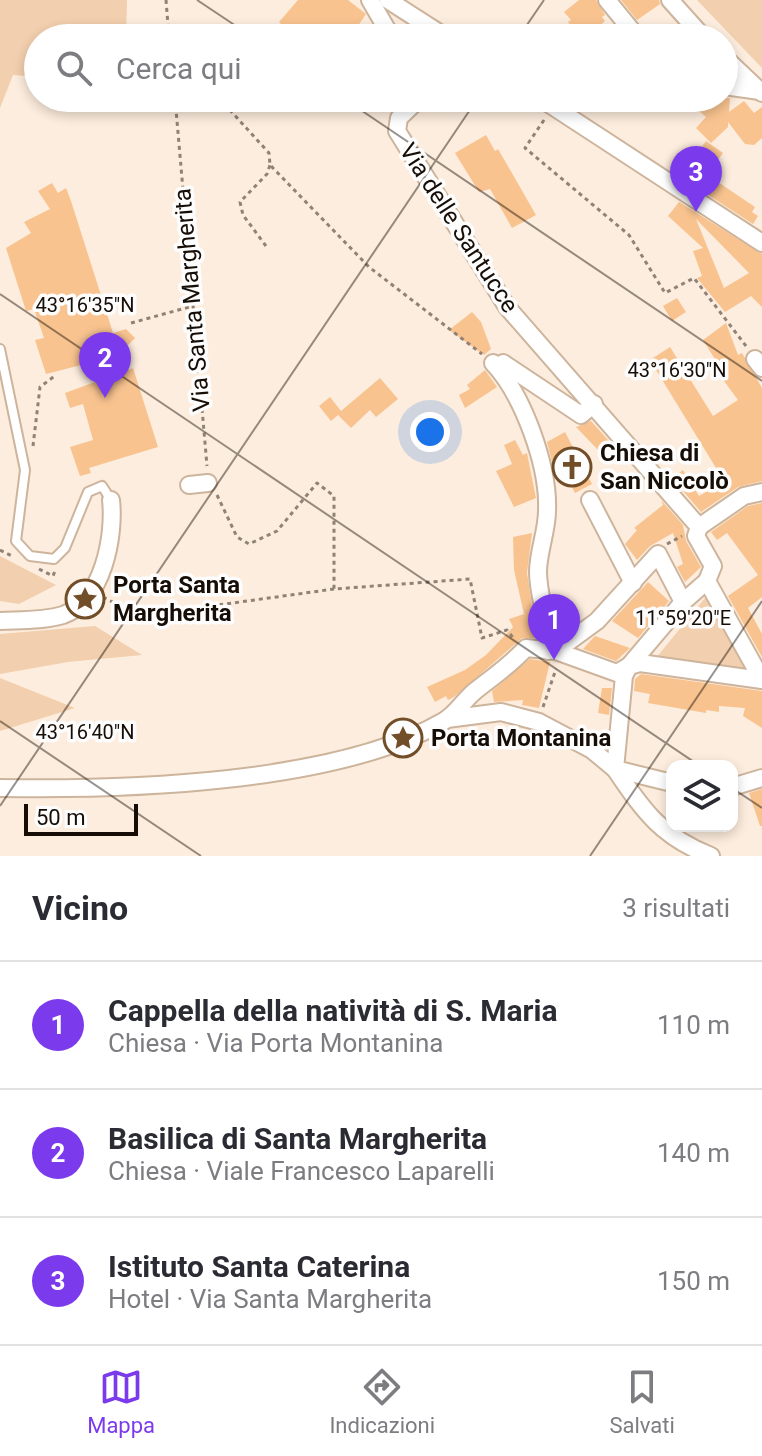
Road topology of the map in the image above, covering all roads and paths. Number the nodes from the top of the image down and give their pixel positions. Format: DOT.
graph roads {
  1 [pos="166,0"];
  2 [pos="370,0"];
  3 [pos="388,0"];
  4 [pos="607,0"];
  5 [pos="670,0"];
  6 [pos="168,24"];
  7 [pos="384,24"];
  8 [pos="425,24"];
  9 [pos="627,24"];
  10 [pos="691,24"];
  11 [pos="738,70"];
  12 [pos="738,88"];
  13 [pos="761,92"];
  14 [pos="176,112"];
  15 [pos="232,112"];
  16 [pos="405,112"];
  17 [pos="561,112"];
  18 [pos="540,125"];
  19 [pos="270,165"];
  20 [pos="762,243"];
  21 [pos="266,246"];
  22 [pos="193,306"];
  23 [pos="131,323"];
  24 [pos="0,349"];
  25 [pos="493,363"];
  26 [pos="758,364"];
  27 [pos="56,375"];
  28 [pos="594,404"];
  29 [pos="21,454"];
  30 [pos="208,483"];
  31 [pos="189,485"];
  32 [pos="762,492"];
  33 [pos="111,500"];
  34 [pos="590,500"];
  35 [pos="699,527"];
  36 [pos="658,554"];
  37 [pos="707,581"];
  38 [pos="633,583"];
  39 [pos="334,589"];
  40 [pos="90,591"];
  41 [pos="683,602"];
  42 [pos="0,621"];
  43 [pos="526,648"];
  44 [pos="552,651"];
  45 [pos="574,658"];
  46 [pos="629,666"];
  47 [pos="762,680"];
  48 [pos="447,719"];
  49 [pos="539,722"];
  50 [pos="615,769"];
  51 [pos="762,778"];
  52 [pos="666,782"];
  53 [pos="738,785"];
  54 [pos="0,788"];
  55 [pos="711,856"];
  1 -- 6 [label="path"];
  2 -- 7 [label="street"];
  3 -- 8 [label="street"];
  4 -- 9 [label="street"];
  5 -- 10 [label="street"];
  11 -- 13 [label="street"];
  12 -- 13 [label="street"];
  14 -- 22 [label="path, Via Santa Margherita"];
  15 -- 19 [label="path"];
  16 -- 28 [label="street, Via delle Santucce"];
  17 -- 20 [label="street"];
  18 -- 26 [label="path"];
  19 -- 21 [label="path"];
  19 -- 25 [label="path"];
  22 -- 23 [label="path"];
  22 -- 30 [label="path, Via Santa Margherita"];
  24 -- 29 [label="lane"];
  25 -- 28 [label="street"];
  25 -- 44 [label="street"];
  27 -- 29 [label="path"];
  28 -- 35 [label="street, Via delle Santucce"];
  29 -- 33 [label="lane"];
  30 -- 31 [label="street"];
  30 -- 39 [label="path"];
  32 -- 35 [label="street"];
  33 -- 40 [label="street"];
  34 -- 38 [label="street"];
  35 -- 36 [label="path"];
  35 -- 37 [label="street, Via delle Santucce"];
  36 -- 38 [label="street"];
  36 -- 41 [label="street"];
  37 -- 41 [label="street"];
  37 -- 47 [label="street, Via delle Santucce"];
  38 -- 44 [label="street"];
  39 -- 40 [label="path"];
  39 -- 43 [label="path"];
  40 -- 42 [label="street"];
  41 -- 46 [label="street"];
  43 -- 44 [label="street"];
  43 -- 48 [label="street"];
  44 -- 45 [label="street"];
  45 -- 46 [label="street"];
  45 -- 49 [label="path"];
  46 -- 47 [label="street"];
  46 -- 50 [label="street"];
  48 -- 49 [label="street"];
  48 -- 54 [label="street"];
  49 -- 50 [label="street"];
  50 -- 52 [label="street"];
  50 -- 55 [label="street"];
  51 -- 53 [label="street"];
}
